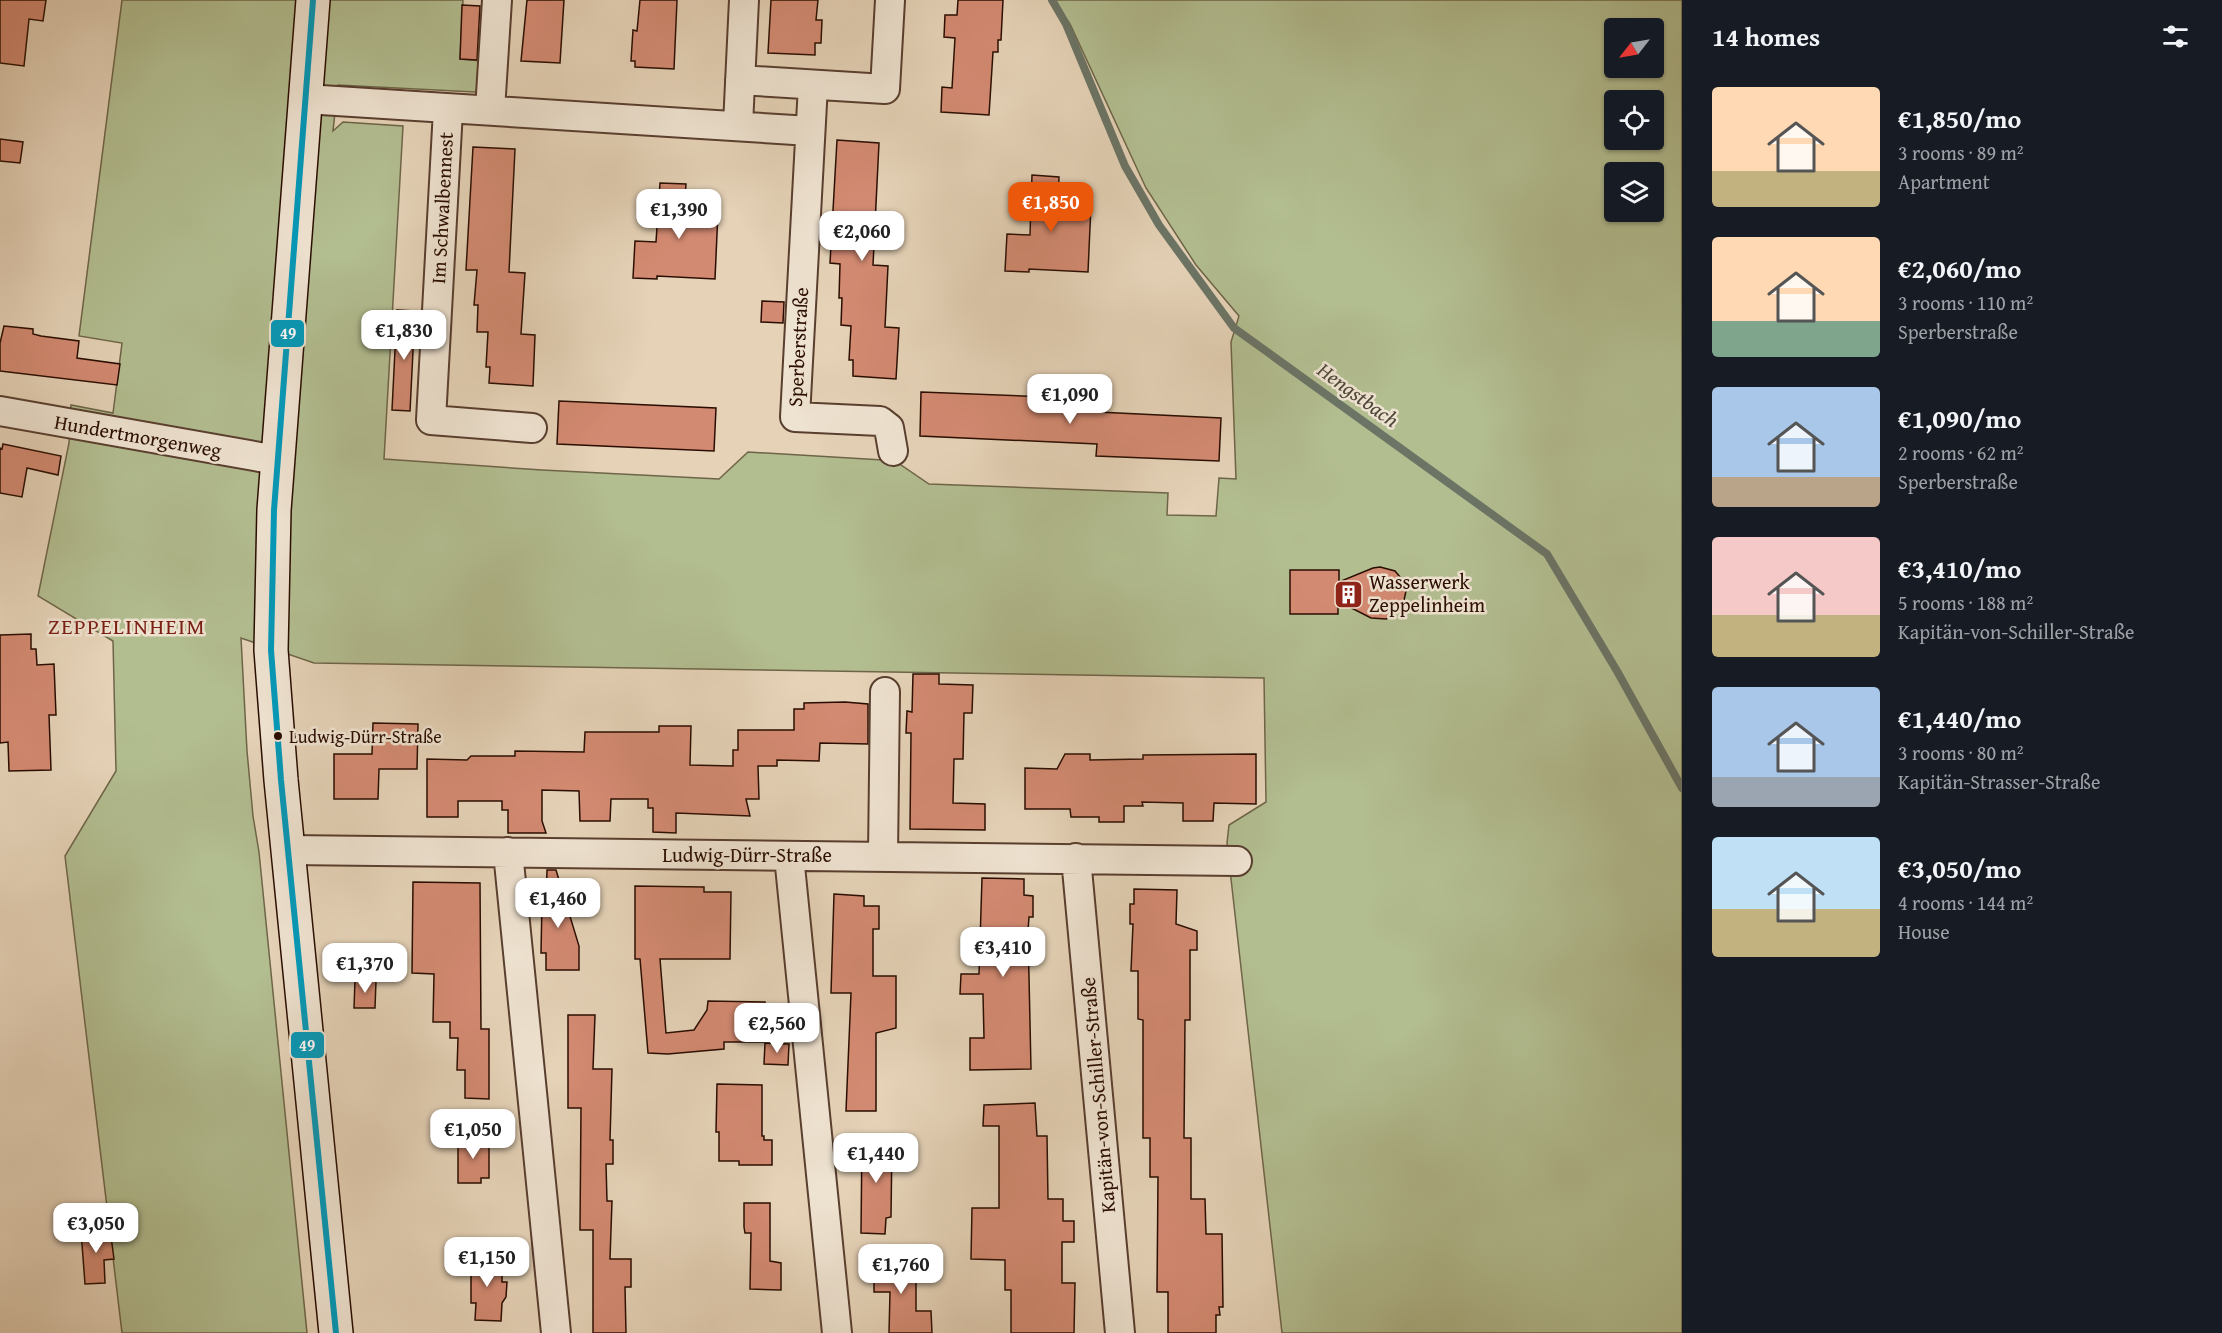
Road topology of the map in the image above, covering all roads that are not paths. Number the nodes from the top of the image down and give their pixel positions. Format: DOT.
graph roads {
  1 [pos="314,0"];
  2 [pos="497,0"];
  3 [pos="744,0"];
  4 [pos="890,0"];
  5 [pos="740,80"];
  6 [pos="813,85"];
  7 [pos="305,99"];
  8 [pos="448,110"];
  9 [pos="490,110"];
  10 [pos="738,125"];
  11 [pos="810,131"];
  12 [pos="0,411"];
  13 [pos="532,428"];
  14 [pos="893,451"];
  15 [pos="277,460"];
  16 [pos="885,692"];
  17 [pos="288,850"];
  18 [pos="508,852"];
  19 [pos="883,855"];
  20 [pos="789,856"];
  21 [pos="1076,858"];
  22 [pos="1237,861"];
  23 [pos="336,1333"];
  24 [pos="556,1333"];
  25 [pos="837,1333"];
  26 [pos="1120,1333"];
  1 -- 7 [label="street"];
  2 -- 9 [label="street"];
  3 -- 5 [label="street"];
  4 -- 6 [label="street"];
  5 -- 6 [label="street"];
  5 -- 10 [label="street"];
  6 -- 11 [label="street, Sperberstraße"];
  7 -- 8 [label="street, Im Schwalbennest"];
  7 -- 15 [label="street"];
  8 -- 9 [label="street, Im Schwalbennest"];
  8 -- 13 [label="street, Im Schwalbennest"];
  9 -- 10 [label="street, Im Schwalbennest"];
  10 -- 11 [label="street, Im Schwalbennest"];
  11 -- 14 [label="street, Sperberstraße"];
  12 -- 15 [label="street, Hundertmorgenweg"];
  15 -- 17 [label="street"];
  16 -- 19 [label="street"];
  17 -- 18 [label="street, Ludwig-Dürr-Straße"];
  17 -- 23 [label="street"];
  18 -- 20 [label="street, Ludwig-Dürr-Straße"];
  18 -- 24 [label="street"];
  19 -- 20 [label="street, Ludwig-Dürr-Straße"];
  19 -- 21 [label="street, Ludwig-Dürr-Straße"];
  20 -- 25 [label="street"];
  21 -- 22 [label="street, Ludwig-Dürr-Straße"];
  21 -- 26 [label="street, Kapitän-von-Schiller-Straße"];
}
